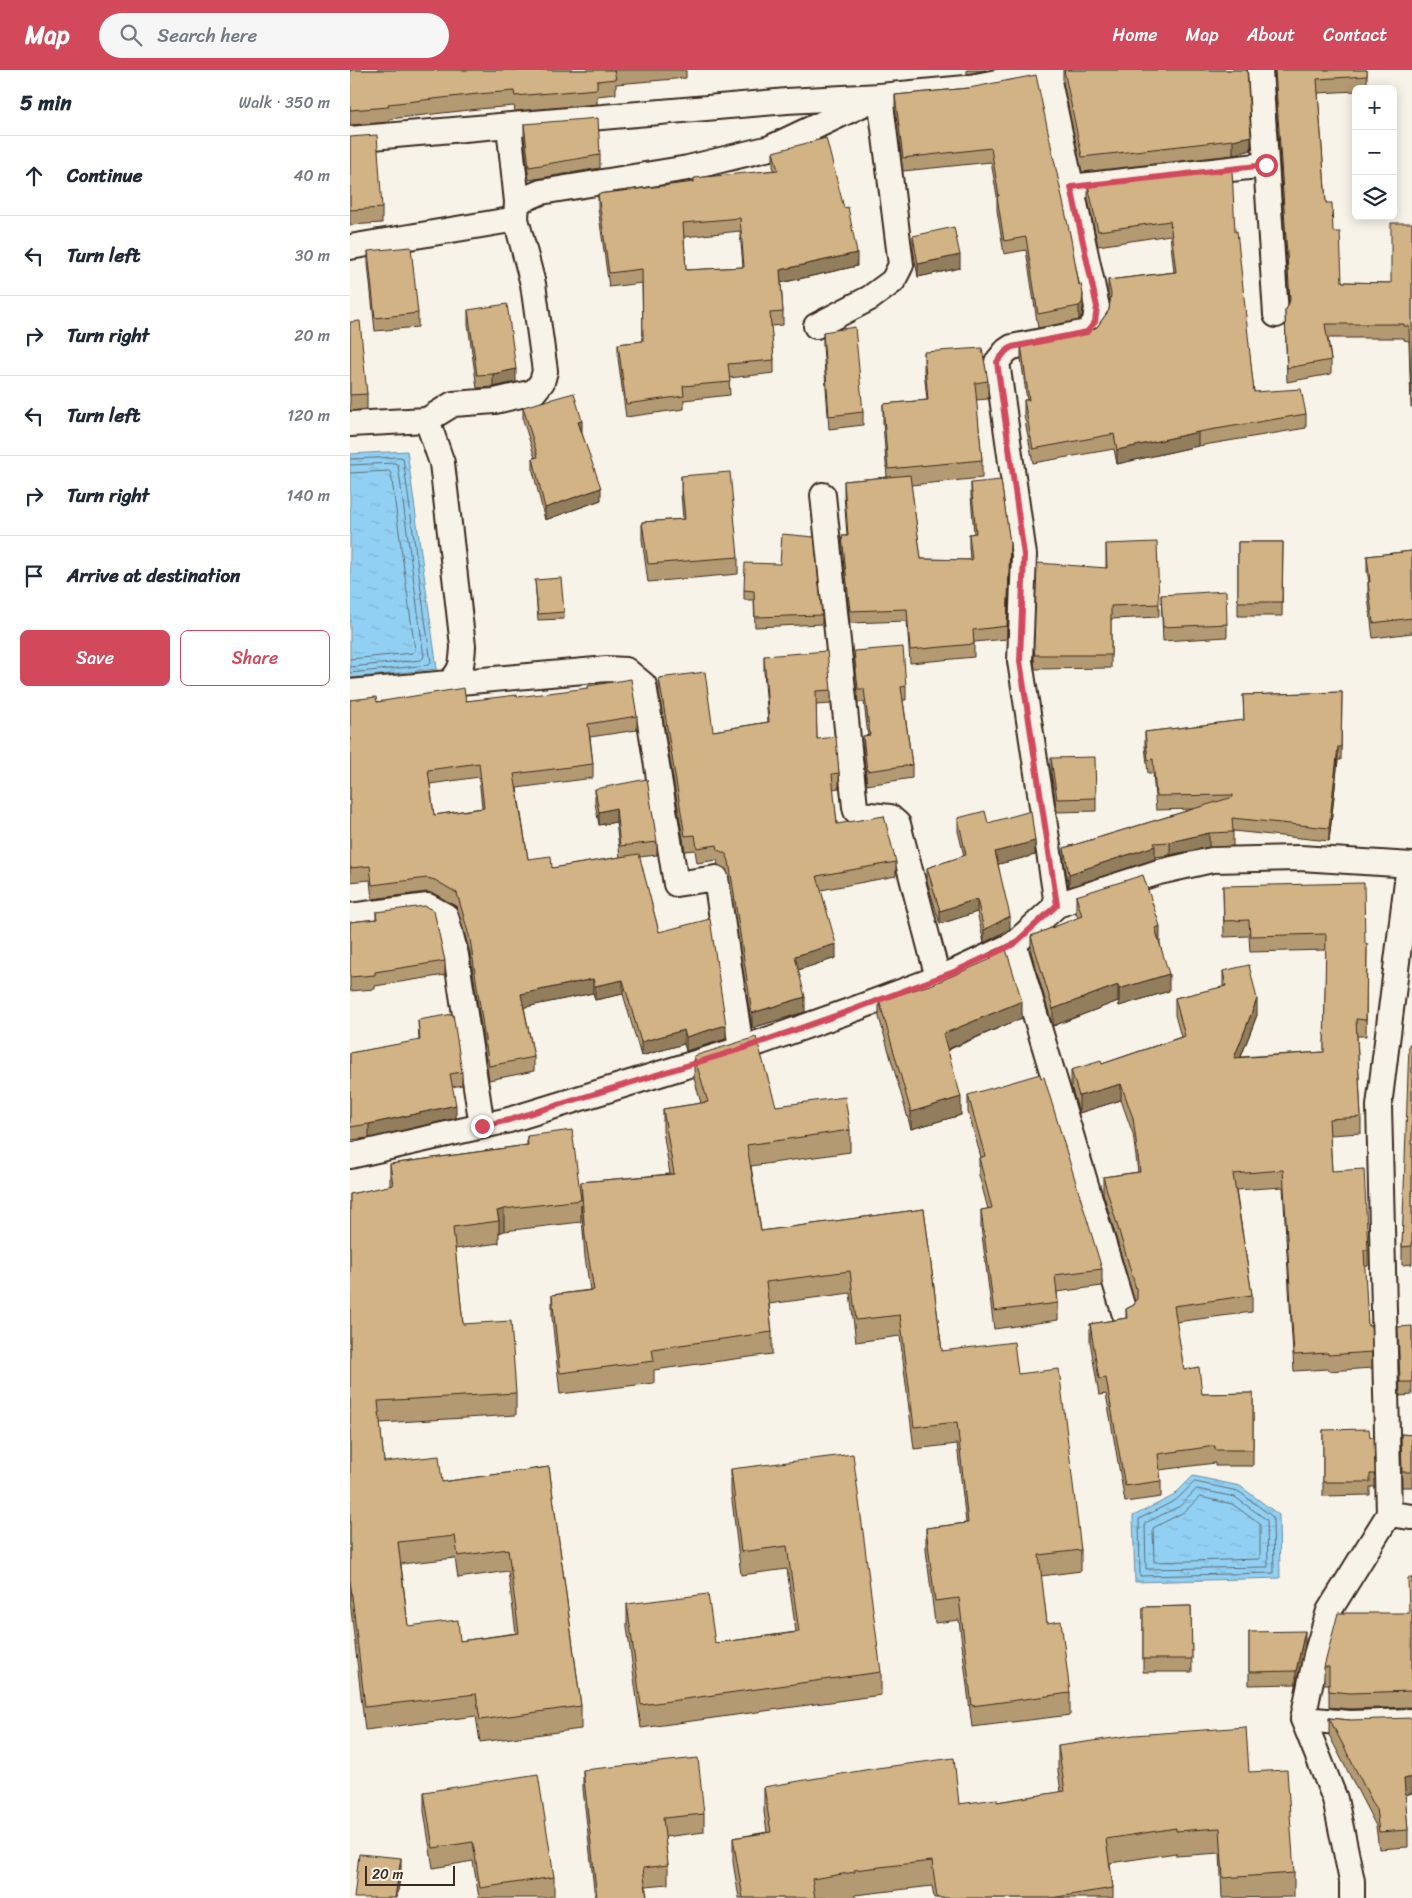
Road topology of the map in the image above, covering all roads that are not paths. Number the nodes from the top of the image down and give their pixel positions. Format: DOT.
graph roads {
  1 [pos="1260,70"];
  2 [pos="1053,71"];
  3 [pos="964,79"];
  4 [pos="880,96"];
  5 [pos="509,126"];
  6 [pos="350,139"];
  7 [pos="1266,165"];
  8 [pos="1071,187"];
  9 [pos="517,210"];
  10 [pos="350,247"];
  11 [pos="1276,316"];
  12 [pos="816,326"];
  13 [pos="427,420"];
  14 [pos="350,424"];
  15 [pos="823,495"];
  16 [pos="449,683"];
  17 [pos="350,692"];
  18 [pos="1410,865"];
  19 [pos="1057,905"];
  20 [pos="350,916"];
  21 [pos="1014,944"];
  22 [pos="938,978"];
  23 [pos="741,1049"];
  24 [pos="482,1126"];
  25 [pos="350,1156"];
  26 [pos="1124,1312"];
  27 [pos="1401,1515"];
  28 [pos="1303,1719"];
  29 [pos="1412,1721"];
  30 [pos="1352,1898"];
  1 -- 7 [label="street"];
  2 -- 3 [label="street"];
  2 -- 8 [label="street"];
  3 -- 4 [label="street"];
  4 -- 5 [label="street"];
  4 -- 9 [label="street"];
  4 -- 12 [label="street"];
  5 -- 6 [label="street"];
  5 -- 9 [label="street"];
  7 -- 8 [label="street"];
  7 -- 11 [label="street"];
  8 -- 19 [label="street"];
  9 -- 10 [label="street"];
  9 -- 13 [label="street"];
  13 -- 14 [label="street"];
  13 -- 16 [label="street"];
  15 -- 22 [label="street"];
  16 -- 17 [label="street"];
  16 -- 23 [label="street"];
  18 -- 19 [label="street"];
  18 -- 27 [label="street"];
  19 -- 21 [label="street"];
  20 -- 24 [label="street"];
  21 -- 22 [label="street"];
  21 -- 26 [label="street"];
  22 -- 23 [label="street"];
  23 -- 24 [label="street"];
  24 -- 25 [label="street"];
  27 -- 28 [label="street"];
  28 -- 29 [label="street"];
  28 -- 30 [label="street"];
}
